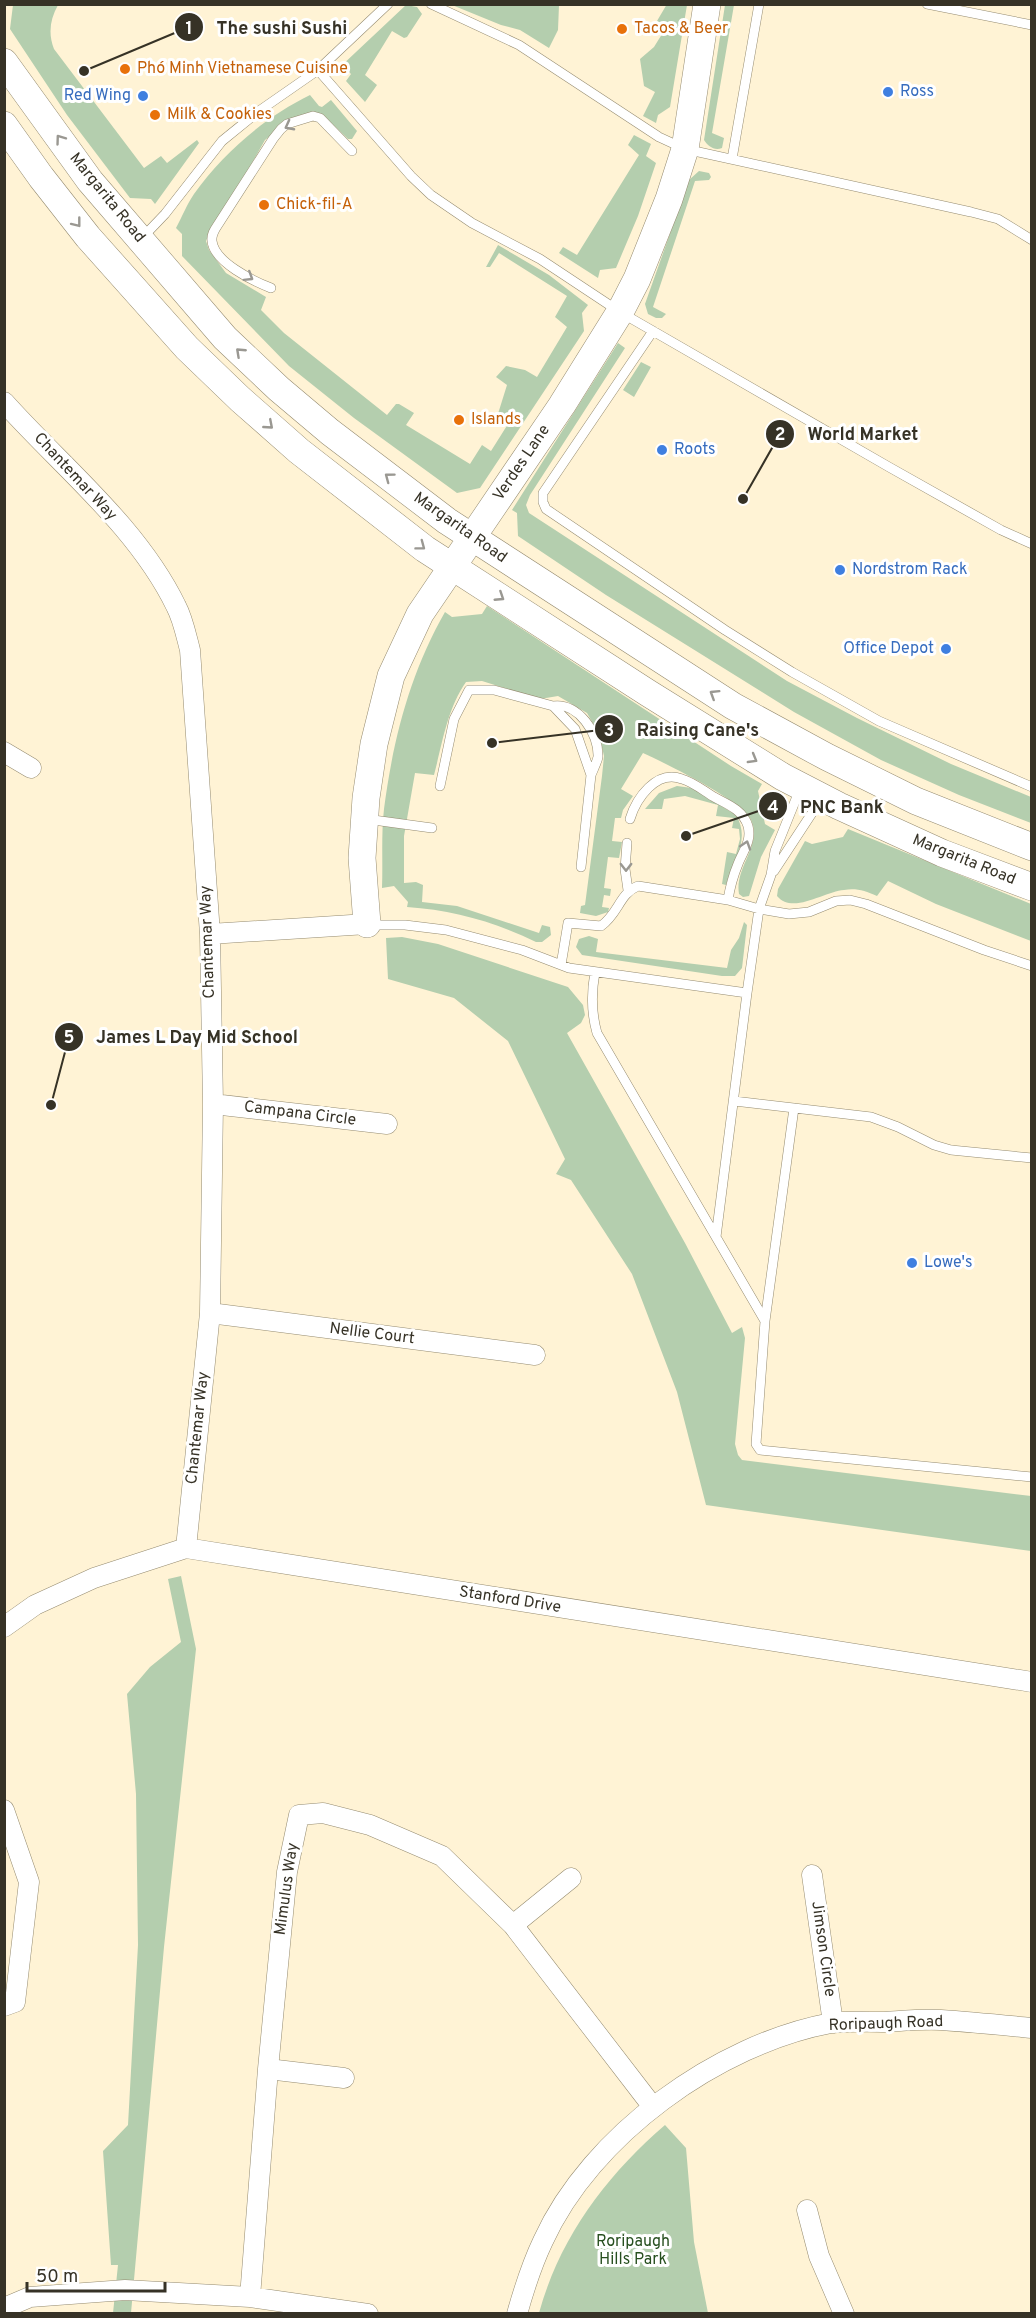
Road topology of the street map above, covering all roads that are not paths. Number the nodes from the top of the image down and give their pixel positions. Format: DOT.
graph roads {
  1 [pos="388,4"];
  2 [pos="431,4"];
  3 [pos="707,4"];
  4 [pos="759,4"];
  5 [pos="927,4"];
  6 [pos="1032,25"];
  7 [pos="4,62"];
  8 [pos="318,70"];
  9 [pos="4,125"];
  10 [pos="685,149"];
  11 [pos="352,151"];
  12 [pos="732,159"];
  13 [pos="1031,240"];
  14 [pos="140,241"];
  15 [pos="271,288"];
  16 [pos="620,312"];
  17 [pos="652,331"];
  18 [pos="6,406"];
  19 [pos="470,537"];
  20 [pos="1032,544"];
  21 [pos="450,567"];
  22 [pos="553,706"];
  23 [pos="4,752"];
  24 [pos="31,768"];
  25 [pos="591,775"];
  26 [pos="440,786"];
  27 [pos="801,786"];
  28 [pos="1032,787"];
  29 [pos="839,806"];
  30 [pos="364,819"];
  31 [pos="630,819"];
  32 [pos="432,828"];
  33 [pos="627,843"];
  34 [pos="1022,844"];
  35 [pos="581,867"];
  36 [pos="771,875"];
  37 [pos="1032,887"];
  38 [pos="628,890"];
  39 [pos="728,900"];
  40 [pos="759,909"];
  41 [pos="367,924"];
  42 [pos="210,934"];
  43 [pos="561,965"];
  44 [pos="1032,966"];
  45 [pos="595,972"];
  46 [pos="747,993"];
  47 [pos="734,1101"];
  48 [pos="213,1104"];
  49 [pos="794,1108"];
  50 [pos="387,1124"];
  51 [pos="1032,1158"];
  52 [pos="716,1237"];
  53 [pos="210,1313"];
  54 [pos="765,1321"];
  55 [pos="535,1355"];
  56 [pos="1032,1478"];
  57 [pos="186,1548"];
  58 [pos="4,1627"];
  59 [pos="1032,1682"];
  60 [pos="4,1810"];
  61 [pos="812,1875"];
  62 [pos="571,1878"];
  63 [pos="513,1925"];
  64 [pos="4,2006"];
  65 [pos="833,2023"];
  66 [pos="1032,2028"];
  67 [pos="268,2069"];
  68 [pos="344,2078"];
  69 [pos="653,2107"];
  70 [pos="807,2210"];
  71 [pos="250,2297"];
  72 [pos="4,2308"];
  73 [pos="368,2313"];
  74 [pos="517,2313"];
  75 [pos="844,2313"];
  1 -- 8 [label="lane"];
  2 -- 10 [label="lane"];
  3 -- 10 [label="main road, Verdes Lane"];
  4 -- 12 [label="lane"];
  5 -- 6 [label="lane"];
  14 -- 7 [label="main road, Margarita Road, one-way"];
  8 -- 14 [label="lane"];
  8 -- 16 [label="lane"];
  9 -- 21 [label="main road, Margarita Road, one-way"];
  10 -- 12 [label="lane"];
  10 -- 16 [label="main road, Verdes Lane"];
  11 -- 15 [label="lane, one-way"];
  12 -- 13 [label="lane"];
  19 -- 14 [label="main road, Margarita Road, one-way"];
  16 -- 17 [label="lane"];
  16 -- 19 [label="main road, Verdes Lane"];
  17 -- 20 [label="lane"];
  17 -- 28 [label="lane"];
  18 -- 42 [label="street, Chantemar Way"];
  19 -- 21 [label="main road, Verdes Lane"];
  34 -- 19 [label="main road, Margarita Road, one-way"];
  21 -- 27 [label="main road, Margarita Road, one-way"];
  21 -- 30 [label="main road, Verdes Lane"];
  22 -- 25 [label="lane"];
  22 -- 25 [label="lane"];
  22 -- 26 [label="lane"];
  23 -- 24 [label="street"];
  25 -- 35 [label="lane"];
  27 -- 29 [label="main road, Margarita Road"];
  27 -- 34 [label="main road"];
  27 -- 36 [label="lane"];
  29 -- 36 [label="lane"];
  29 -- 37 [label="main road, Margarita Road"];
  30 -- 32 [label="lane"];
  30 -- 41 [label="main road, Verdes Lane"];
  39 -- 31 [label="lane, one-way"];
  33 -- 38 [label="lane, one-way"];
  36 -- 40 [label="lane"];
  38 -- 39 [label="lane"];
  38 -- 43 [label="lane"];
  39 -- 40 [label="lane"];
  40 -- 44 [label="lane"];
  40 -- 46 [label="lane"];
  41 -- 42 [label="street"];
  41 -- 43 [label="lane"];
  42 -- 48 [label="street, Chantemar Way"];
  43 -- 45 [label="lane"];
  45 -- 46 [label="lane"];
  45 -- 52 [label="lane"];
  46 -- 47 [label="lane"];
  47 -- 49 [label="lane"];
  47 -- 52 [label="lane"];
  48 -- 50 [label="street, Campana Circle"];
  48 -- 53 [label="street, Chantemar Way"];
  49 -- 51 [label="lane"];
  49 -- 54 [label="lane"];
  52 -- 54 [label="lane"];
  53 -- 55 [label="street, Nellie Court"];
  53 -- 57 [label="street, Chantemar Way"];
  54 -- 56 [label="lane"];
  57 -- 58 [label="street, Stanford Drive"];
  57 -- 59 [label="street, Stanford Drive"];
  60 -- 64 [label="street"];
  61 -- 65 [label="street, Jimson Circle"];
  62 -- 63 [label="street"];
  63 -- 67 [label="street, Mimulus Way"];
  63 -- 69 [label="street, Mimulus Way"];
  65 -- 66 [label="street, Roripaugh Road"];
  65 -- 69 [label="street, Roripaugh Road"];
  67 -- 68 [label="street"];
  67 -- 71 [label="street, Mimulus Way"];
  69 -- 74 [label="street, Roripaugh Road"];
  70 -- 75 [label="street"];
  71 -- 72 [label="street"];
  71 -- 73 [label="street"];
}
